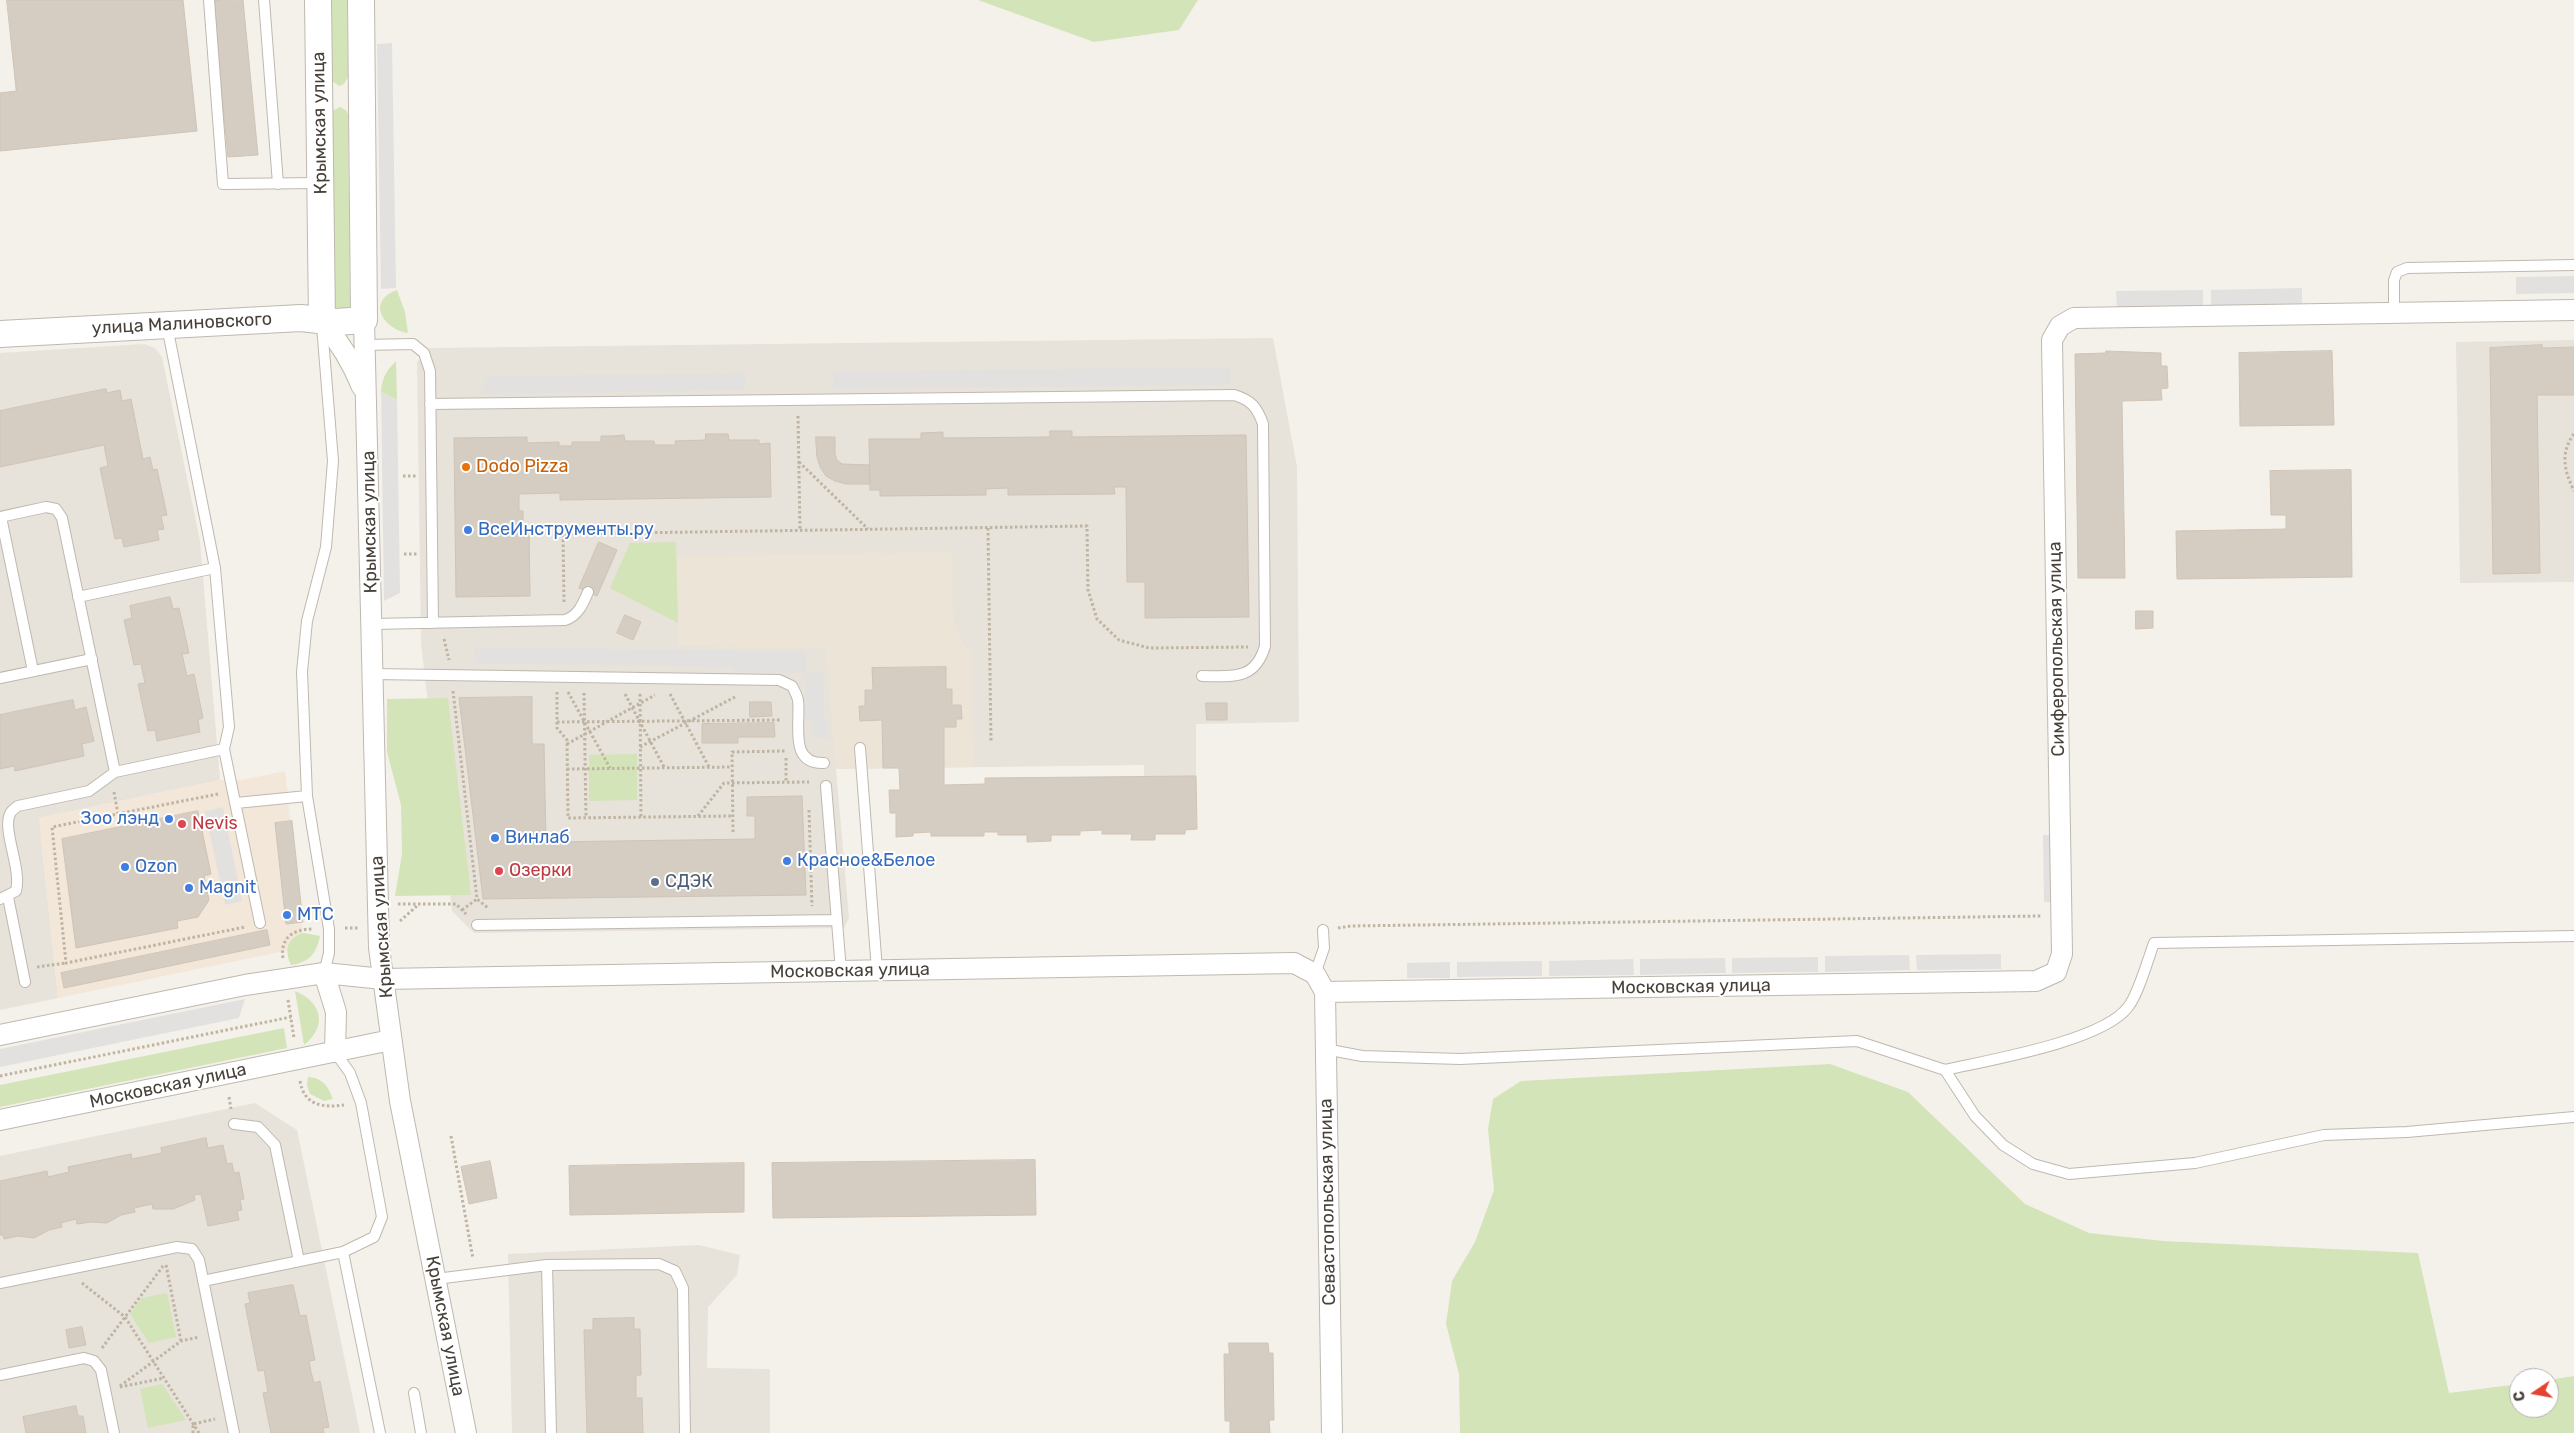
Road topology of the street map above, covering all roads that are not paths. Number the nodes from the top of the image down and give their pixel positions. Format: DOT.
graph roads {
  1 [pos="209,0"];
  2 [pos="264,0"];
  3 [pos="318,0"];
  4 [pos="361,0"];
  5 [pos="320,96"];
  6 [pos="362,96"];
  7 [pos="278,184"];
  8 [pos="320,184"];
  9 [pos="2574,265"];
  10 [pos="2574,310"];
  11 [pos="2394,313"];
  12 [pos="322,320"];
  13 [pos="167,325"];
  14 [pos="365,332"];
  15 [pos="0,334"];
  16 [pos="430,404"];
  17 [pos="368,414"];
  18 [pos="0,517"];
  19 [pos="215,568"];
  20 [pos="588,592"];
  21 [pos="78,597"];
  22 [pos="433,623"];
  23 [pos="372,624"];
  24 [pos="92,659"];
  25 [pos="33,671"];
  26 [pos="373,674"];
  27 [pos="1202,676"];
  28 [pos="0,678"];
  29 [pos="860,748"];
  30 [pos="224,749"];
  31 [pos="824,763"];
  32 [pos="115,772"];
  33 [pos="826,786"];
  34 [pos="306,796"];
  35 [pos="236,803"];
  36 [pos="4,898"];
  37 [pos="837,920"];
  38 [pos="260,923"];
  39 [pos="477,924"];
  40 [pos="1324,930"];
  41 [pos="2574,936"];
  42 [pos="877,970"];
  43 [pos="841,971"];
  44 [pos="2056,972"];
  45 [pos="324,973"];
  46 [pos="1314,974"];
  47 [pos="383,978"];
  48 [pos="25,982"];
  49 [pos="1325,992"];
  50 [pos="0,1035"];
  51 [pos="391,1040"];
  52 [pos="1325,1049"];
  53 [pos="335,1052"];
  54 [pos="1945,1070"];
  55 [pos="2574,1117"];
  56 [pos="0,1120"];
  57 [pos="234,1124"];
  58 [pos="343,1252"];
  59 [pos="299,1261"];
  60 [pos="547,1266"];
  61 [pos="436,1279"];
  62 [pos="203,1281"];
  63 [pos="0,1283"];
  64 [pos="0,1375"];
  65 [pos="414,1393"];
  66 [pos="114,1433"];
  67 [pos="234,1433"];
  68 [pos="380,1433"];
  69 [pos="422,1433"];
  70 [pos="466,1433"];
  71 [pos="551,1433"];
  72 [pos="685,1433"];
  73 [pos="1332,1433"];
  1 -- 7 [label="lane"];
  2 -- 7 [label="lane"];
  3 -- 5 [label="street, Крымская улица"];
  4 -- 6 [label="street, Крымская улица"];
  5 -- 6 [label="street"];
  5 -- 8 [label="street, Крымская улица"];
  6 -- 14 [label="street, Крымская улица"];
  7 -- 8 [label="lane"];
  8 -- 12 [label="street, Крымская улица"];
  9 -- 11 [label="lane"];
  10 -- 11 [label="street"];
  11 -- 44 [label="street, Симферопольская улица"];
  12 -- 13 [label="street, улица Малиновского"];
  12 -- 14 [label="street, улица Малиновского"];
  12 -- 17 [label="street, Крымская улица"];
  12 -- 34 [label="lane"];
  13 -- 15 [label="street, улица Малиновского"];
  13 -- 19 [label="lane"];
  14 -- 16 [label="lane"];
  14 -- 17 [label="street, Крымская улица"];
  16 -- 22 [label="lane"];
  16 -- 27 [label="lane"];
  17 -- 23 [label="street, Крымская улица"];
  18 -- 21 [label="lane"];
  18 -- 25 [label="lane"];
  19 -- 21 [label="lane"];
  19 -- 30 [label="lane"];
  20 -- 22 [label="lane"];
  21 -- 24 [label="lane"];
  22 -- 23 [label="lane"];
  23 -- 26 [label="street, Крымская улица"];
  24 -- 25 [label="lane"];
  24 -- 32 [label="lane"];
  25 -- 28 [label="lane"];
  26 -- 31 [label="lane"];
  26 -- 47 [label="street, Крымская улица"];
  29 -- 42 [label="lane"];
  30 -- 32 [label="lane"];
  30 -- 35 [label="lane"];
  32 -- 36 [label="lane"];
  33 -- 37 [label="lane"];
  34 -- 35 [label="lane"];
  34 -- 45 [label="lane"];
  35 -- 38 [label="lane"];
  36 -- 48 [label="lane"];
  37 -- 39 [label="lane"];
  37 -- 43 [label="lane"];
  40 -- 46 [label="lane"];
  41 -- 54 [label="lane"];
  42 -- 43 [label="street, Московская улица"];
  42 -- 46 [label="street, Московская улица"];
  43 -- 47 [label="street, Московская улица"];
  44 -- 49 [label="street, Московская улица"];
  45 -- 47 [label="street, Московская улица"];
  45 -- 50 [label="street"];
  45 -- 53 [label="street"];
  46 -- 49 [label="street"];
  47 -- 51 [label="street, Крымская улица"];
  49 -- 52 [label="street, Севастопольская улица"];
  51 -- 53 [label="street, Московская улица"];
  51 -- 61 [label="street, Крымская улица"];
  52 -- 54 [label="lane"];
  52 -- 73 [label="street, Севастопольская улица"];
  53 -- 56 [label="street, Московская улица"];
  53 -- 58 [label="lane"];
  54 -- 55 [label="lane"];
  57 -- 59 [label="lane"];
  58 -- 59 [label="lane"];
  58 -- 68 [label="lane"];
  59 -- 62 [label="lane"];
  60 -- 61 [label="lane"];
  60 -- 71 [label="lane"];
  60 -- 72 [label="lane"];
  61 -- 70 [label="street, Крымская улица"];
  62 -- 63 [label="lane"];
  62 -- 67 [label="lane"];
  64 -- 66 [label="lane"];
  65 -- 69 [label="lane"];
}
